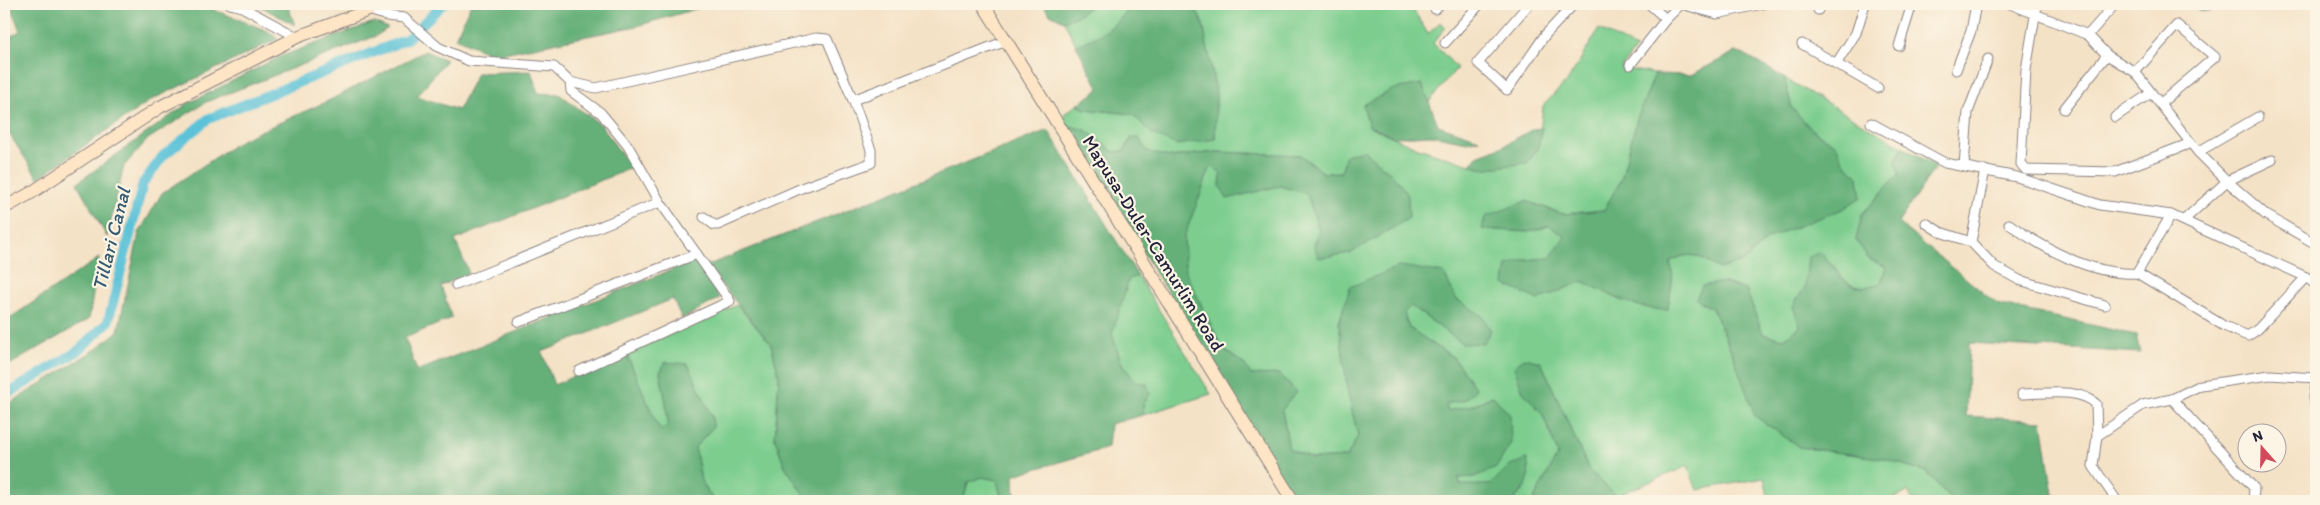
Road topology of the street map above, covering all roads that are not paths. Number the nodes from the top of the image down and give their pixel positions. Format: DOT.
graph roads {
  1 [pos="230,4"];
  2 [pos="983,4"];
  3 [pos="1480,4"];
  4 [pos="1529,4"];
  5 [pos="1574,4"];
  6 [pos="1649,4"];
  7 [pos="1762,4"];
  8 [pos="1865,4"];
  9 [pos="1912,4"];
  10 [pos="1976,4"];
  11 [pos="2010,4"];
  12 [pos="2037,4"];
  13 [pos="2115,4"];
  14 [pos="372,7"];
  15 [pos="2034,15"];
  16 [pos="1666,19"];
  17 [pos="2088,35"];
  18 [pos="298,37"];
  19 [pos="1006,41"];
  20 [pos="1445,43"];
  21 [pos="1802,44"];
  22 [pos="1898,46"];
  23 [pos="2107,55"];
  24 [pos="1988,59"];
  25 [pos="1836,64"];
  26 [pos="1630,65"];
  27 [pos="1956,70"];
  28 [pos="2135,72"];
  29 [pos="570,82"];
  30 [pos="1878,88"];
  31 [pos="2151,93"];
  32 [pos="853,100"];
  33 [pos="2161,103"];
  34 [pos="2064,109"];
  35 [pos="2115,117"];
  36 [pos="2258,117"];
  37 [pos="1872,123"];
  38 [pos="2191,143"];
  39 [pos="2198,152"];
  40 [pos="2272,160"];
  41 [pos="1964,166"];
  42 [pos="1985,170"];
  43 [pos="2228,181"];
  44 [pos="660,202"];
  45 [pos="4,208"];
  46 [pos="2171,215"];
  47 [pos="704,217"];
  48 [pos="2184,220"];
  49 [pos="1926,222"];
  50 [pos="2009,224"];
  51 [pos="2314,240"];
  52 [pos="1971,242"];
  53 [pos="697,254"];
  54 [pos="2137,273"];
  55 [pos="2306,277"];
  56 [pos="456,285"];
  57 [pos="2316,285"];
  58 [pos="2105,305"];
  59 [pos="519,322"];
  60 [pos="579,371"];
  61 [pos="2316,378"];
  62 [pos="2316,382"];
  63 [pos="2022,394"];
  64 [pos="2172,399"];
  65 [pos="2316,407"];
  66 [pos="2097,436"];
  67 [pos="2115,500"];
  68 [pos="1293,501"];
  69 [pos="2253,501"];
  1 -- 18 [label="street"];
  2 -- 19 [label="street, Mapusa-Duler-Camurlim Road"];
  3 -- 20 [label="street"];
  4 -- 5 [label="street"];
  6 -- 16 [label="street"];
  7 -- 16 [label="street"];
  8 -- 25 [label="street"];
  9 -- 22 [label="street"];
  10 -- 27 [label="street"];
  11 -- 15 [label="street"];
  12 -- 15 [label="street"];
  13 -- 17 [label="street"];
  14 -- 18 [label="street"];
  14 -- 29 [label="street"];
  15 -- 17 [label="street"];
  15 -- 38 [label="street"];
  16 -- 26 [label="street"];
  17 -- 23 [label="street"];
  18 -- 45 [label="street"];
  19 -- 32 [label="street"];
  19 -- 68 [label="street, Mapusa-Duler-Camurlim Road"];
  21 -- 25 [label="street"];
  23 -- 28 [label="street"];
  23 -- 34 [label="street"];
  24 -- 41 [label="street"];
  25 -- 30 [label="street"];
  28 -- 31 [label="street"];
  28 -- 33 [label="street"];
  29 -- 32 [label="street"];
  29 -- 44 [label="street"];
  31 -- 33 [label="street"];
  31 -- 35 [label="street"];
  32 -- 47 [label="street"];
  33 -- 38 [label="street"];
  36 -- 39 [label="street"];
  37 -- 41 [label="street"];
  38 -- 39 [label="street"];
  39 -- 43 [label="street"];
  40 -- 43 [label="street"];
  41 -- 42 [label="street"];
  42 -- 46 [label="street"];
  42 -- 52 [label="street"];
  43 -- 48 [label="street"];
  43 -- 51 [label="street"];
  44 -- 53 [label="street"];
  44 -- 56 [label="street"];
  46 -- 48 [label="street"];
  46 -- 54 [label="street"];
  48 -- 55 [label="street"];
  49 -- 52 [label="street"];
  50 -- 54 [label="street"];
  52 -- 58 [label="street"];
  53 -- 59 [label="street"];
  53 -- 60 [label="street"];
  54 -- 55 [label="street"];
  55 -- 57 [label="street"];
  61 -- 64 [label="street"];
  62 -- 65 [label="street"];
  63 -- 66 [label="street"];
  64 -- 66 [label="street"];
  64 -- 69 [label="street"];
  66 -- 67 [label="street"];
}
